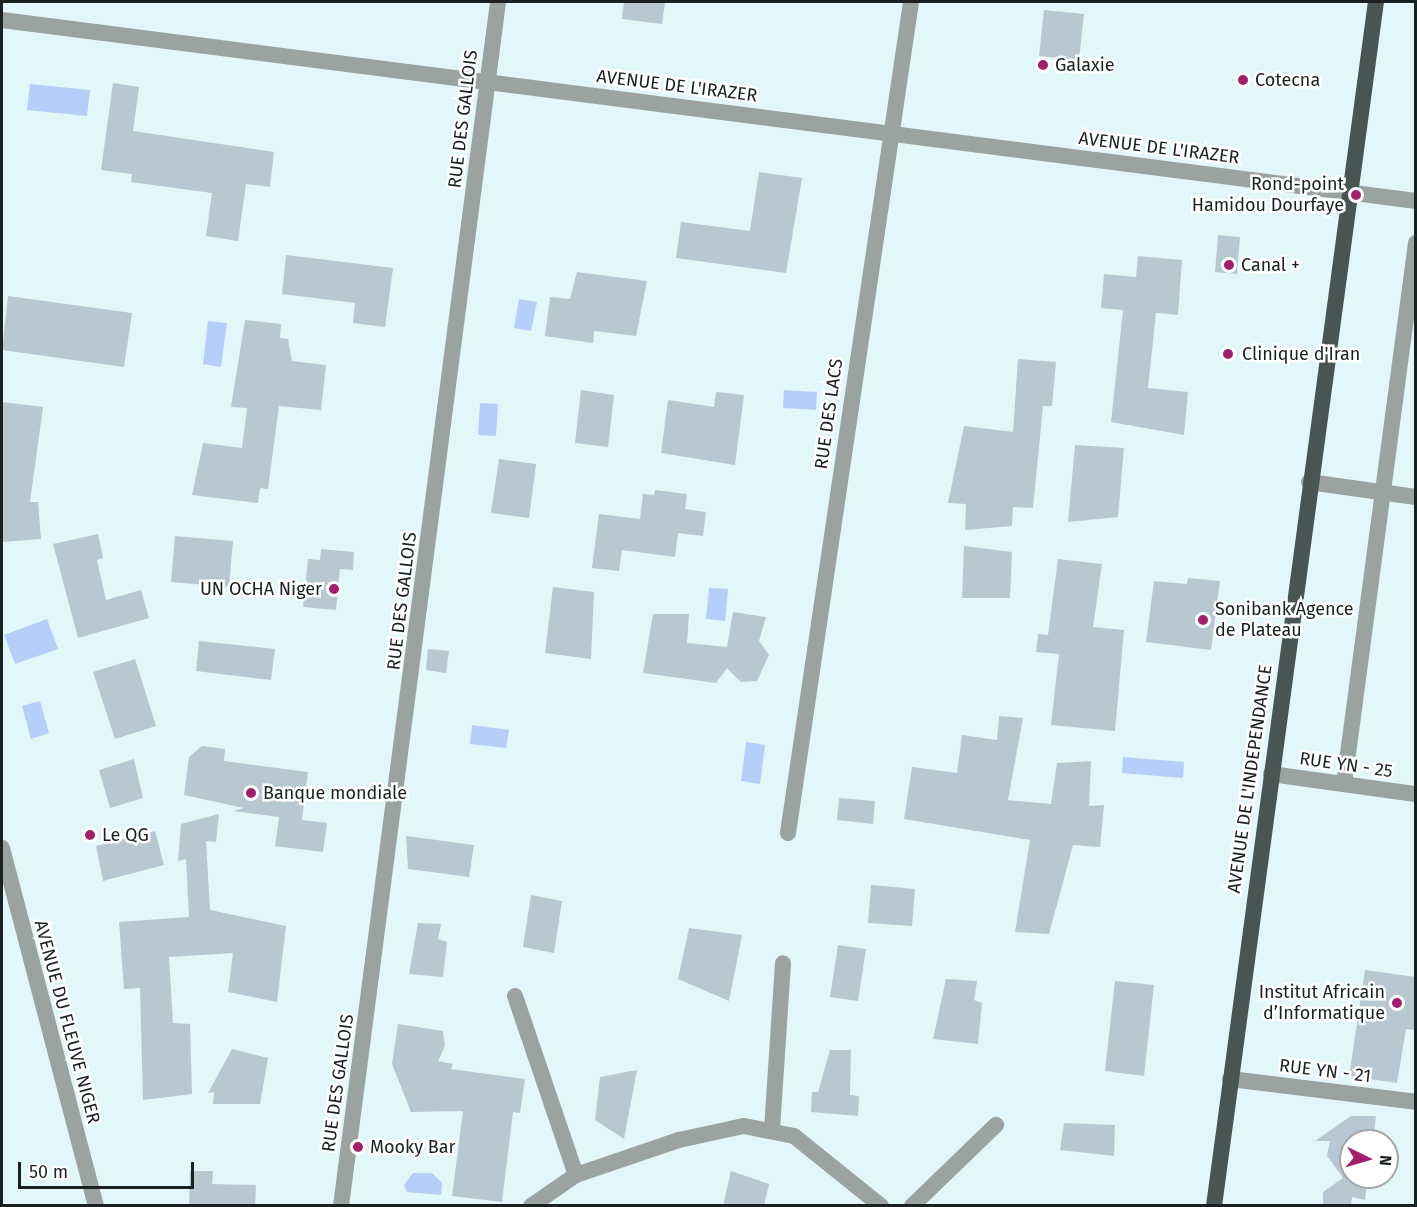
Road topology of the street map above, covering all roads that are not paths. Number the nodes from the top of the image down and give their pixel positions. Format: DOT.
graph roads {
  1 [pos="498,2"];
  2 [pos="911,2"];
  3 [pos="1376,2"];
  4 [pos="2,20"];
  5 [pos="487,82"];
  6 [pos="890,132"];
  7 [pos="1348,192"];
  8 [pos="1416,201"];
  9 [pos="1416,243"];
  10 [pos="1309,482"];
  11 [pos="1382,493"];
  12 [pos="1416,497"];
  13 [pos="1271,774"];
  14 [pos="1344,784"];
  15 [pos="1416,794"];
  16 [pos="788,833"];
  17 [pos="2,848"];
  18 [pos="783,963"];
  19 [pos="515,996"];
  20 [pos="1230,1079"];
  21 [pos="1416,1102"];
  22 [pos="996,1125"];
  23 [pos="772,1129"];
  24 [pos="576,1175"];
  25 [pos="96,1206"];
  26 [pos="341,1206"];
  27 [pos="531,1206"];
  28 [pos="881,1206"];
  29 [pos="912,1206"];
  30 [pos="1214,1206"];
  1 -- 5 [label="street, RUE DES GALLOIS"];
  2 -- 6 [label="street, RUE DES LACS"];
  3 -- 7 [label="highway, AVENUE DE L'INDEPENDANCE"];
  4 -- 5 [label="street, AVENUE DE L'IRAZER"];
  5 -- 6 [label="street, AVENUE DE L'IRAZER"];
  5 -- 26 [label="street, RUE DES GALLOIS"];
  6 -- 7 [label="street, AVENUE DE L'IRAZER"];
  6 -- 16 [label="street, RUE DES LACS"];
  7 -- 8 [label="street, AVENUE DE L'IRAZER"];
  7 -- 10 [label="highway, AVENUE DE L'INDEPENDANCE"];
  9 -- 11 [label="street"];
  10 -- 11 [label="street"];
  10 -- 13 [label="highway, AVENUE DE L'INDEPENDANCE"];
  11 -- 12 [label="street"];
  11 -- 14 [label="street"];
  13 -- 14 [label="street, RUE YN - 25"];
  13 -- 20 [label="highway, AVENUE DE L'INDEPENDANCE"];
  14 -- 15 [label="street, RUE YN - 25"];
  17 -- 25 [label="street, AVENUE DU FLEUVE NIGER"];
  18 -- 23 [label="street"];
  19 -- 24 [label="street"];
  20 -- 21 [label="street, RUE YN - 21"];
  20 -- 30 [label="highway, AVENUE DE L'INDEPENDANCE"];
  22 -- 29 [label="street"];
  23 -- 24 [label="street"];
  23 -- 28 [label="street"];
  24 -- 27 [label="street"];
}
